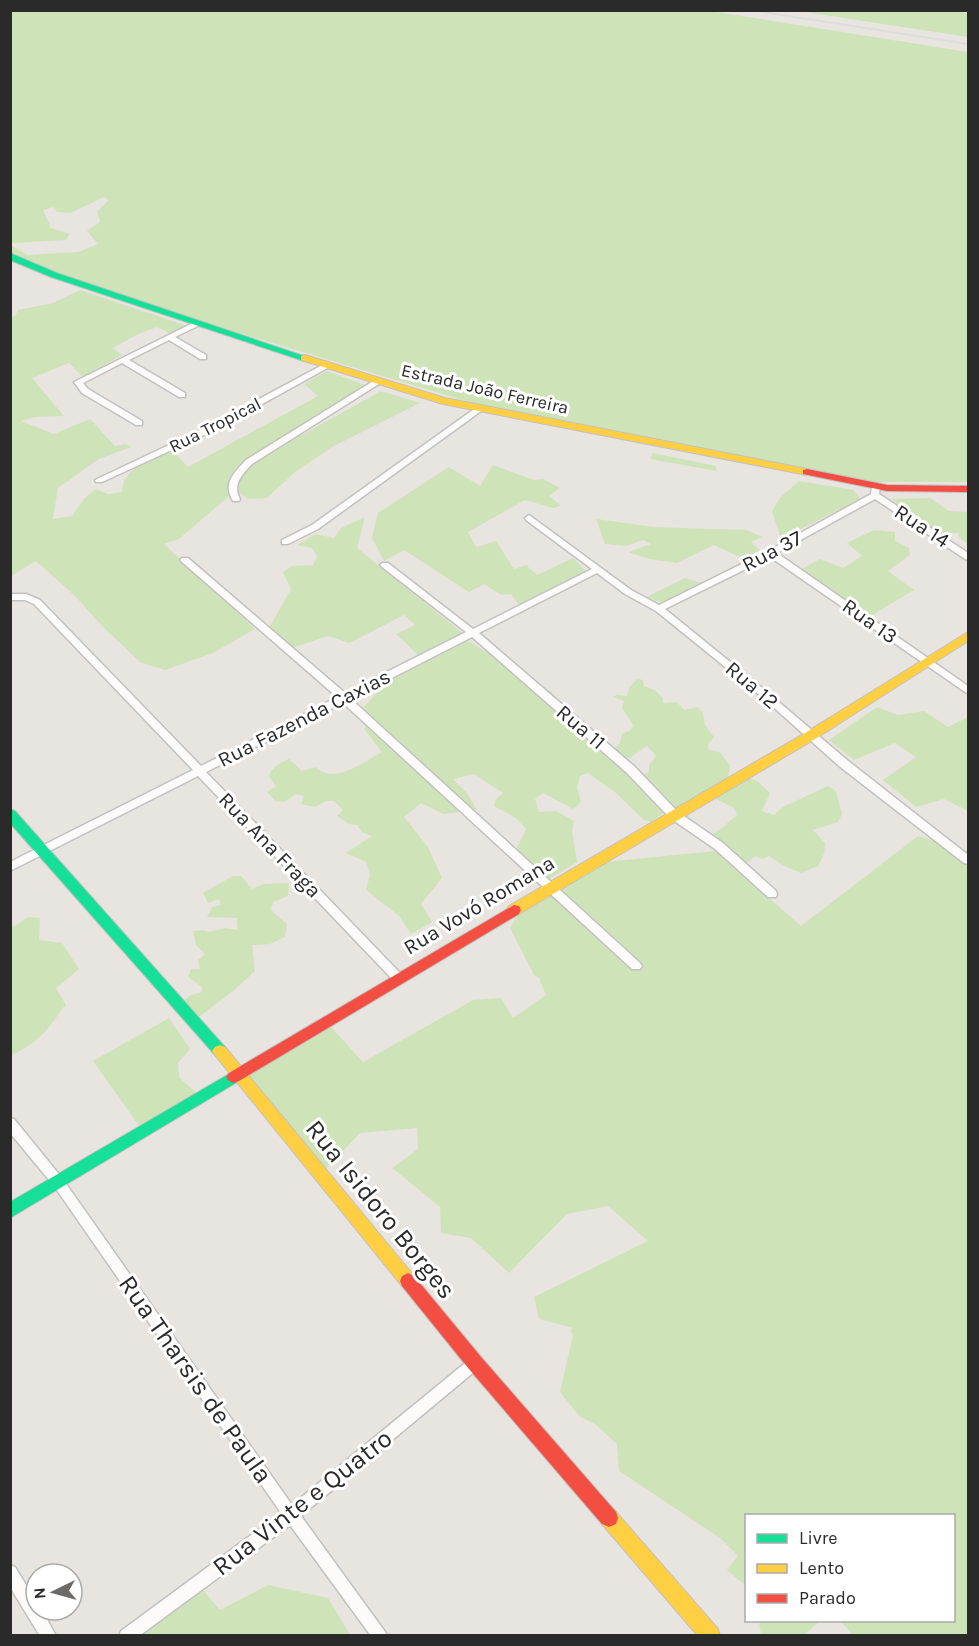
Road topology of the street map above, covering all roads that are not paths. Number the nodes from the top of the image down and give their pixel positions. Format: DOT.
graph roads {
  1 [pos="10,256"];
  2 [pos="197,323"];
  3 [pos="170,337"];
  4 [pos="203,357"];
  5 [pos="123,360"];
  6 [pos="329,365"];
  7 [pos="378,382"];
  8 [pos="182,395"];
  9 [pos="480,409"];
  10 [pos="139,423"];
  11 [pos="99,480"];
  12 [pos="969,489"];
  13 [pos="876,490"];
  14 [pos="236,499"];
  15 [pos="529,518"];
  16 [pos="285,543"];
  17 [pos="771,553"];
  18 [pos="969,557"];
  19 [pos="185,560"];
  20 [pos="385,565"];
  21 [pos="597,570"];
  22 [pos="10,597"];
  23 [pos="659,609"];
  24 [pos="474,634"];
  25 [pos="969,636"];
  26 [pos="928,661"];
  27 [pos="969,690"];
  28 [pos="343,697"];
  29 [pos="810,736"];
  30 [pos="199,772"];
  31 [pos="10,814"];
  32 [pos="674,815"];
  33 [pos="43,850"];
  34 [pos="969,860"];
  35 [pos="10,867"];
  36 [pos="549,888"];
  37 [pos="772,894"];
  38 [pos="636,966"];
  39 [pos="398,978"];
  40 [pos="240,1073"];
  41 [pos="10,1123"];
  42 [pos="58,1182"];
  43 [pos="10,1211"];
  44 [pos="475,1363"];
  45 [pos="291,1515"];
  46 [pos="10,1572"];
  47 [pos="49,1635"];
  48 [pos="126,1635"];
  49 [pos="381,1635"];
  50 [pos="711,1635"];
  1 -- 2 [label="street, Estrada João Ferreira"];
  2 -- 3 [label="street"];
  2 -- 6 [label="street, Estrada João Ferreira"];
  3 -- 4 [label="street"];
  3 -- 5 [label="street"];
  5 -- 8 [label="street"];
  5 -- 10 [label="street"];
  6 -- 7 [label="street, Estrada João Ferreira"];
  6 -- 11 [label="street, Rua Tropical"];
  7 -- 9 [label="street, Estrada João Ferreira"];
  7 -- 14 [label="street"];
  9 -- 13 [label="street, Estrada João Ferreira"];
  9 -- 16 [label="street"];
  12 -- 13 [label="street, Estrada João Ferreira"];
  13 -- 17 [label="street, Rua 37"];
  13 -- 18 [label="street, Rua 14"];
  15 -- 21 [label="street, Rua 12"];
  17 -- 23 [label="street, Rua 37"];
  17 -- 26 [label="street, Rua 13"];
  19 -- 28 [label="street"];
  20 -- 24 [label="street, Rua 11"];
  21 -- 23 [label="street, Rua 12"];
  21 -- 24 [label="street, Rua Fazenda Caxias"];
  22 -- 30 [label="street, Rua Ana Fraga"];
  23 -- 29 [label="street, Rua 12"];
  24 -- 28 [label="street, Rua Fazenda Caxias"];
  24 -- 32 [label="street, Rua 11"];
  25 -- 26 [label="street, Rua Vovó Romana"];
  26 -- 27 [label="street, Rua 13"];
  26 -- 29 [label="street, Rua Vovó Romana"];
  28 -- 30 [label="street, Rua Fazenda Caxias"];
  28 -- 36 [label="street"];
  29 -- 32 [label="street, Rua Vovó Romana"];
  29 -- 34 [label="street, Rua 12"];
  30 -- 33 [label="street, Rua Fazenda Caxias"];
  30 -- 39 [label="street, Rua Ana Fraga"];
  31 -- 33 [label="street, Rua Isidoro Borges"];
  32 -- 36 [label="street, Rua Vovó Romana"];
  32 -- 37 [label="street, Rua 11"];
  33 -- 35 [label="street, Rua Fazenda Caxias"];
  33 -- 40 [label="street, Rua Isidoro Borges"];
  36 -- 38 [label="street"];
  36 -- 39 [label="street, Rua Vovó Romana"];
  39 -- 40 [label="street, Rua Vovó Romana"];
  40 -- 42 [label="street, Rua Vovó Romana"];
  40 -- 44 [label="street, Rua Isidoro Borges"];
  41 -- 42 [label="street, Rua Tharsis de Paula"];
  42 -- 43 [label="street, Rua Vovó Romana"];
  42 -- 45 [label="street, Rua Tharsis de Paula"];
  44 -- 45 [label="street, Rua Vinte e Quatro"];
  44 -- 50 [label="street, Rua Isidoro Borges"];
  45 -- 48 [label="street, Rua Vinte e Quatro"];
  45 -- 49 [label="street, Rua Tharsis de Paula"];
  46 -- 47 [label="street"];
}
